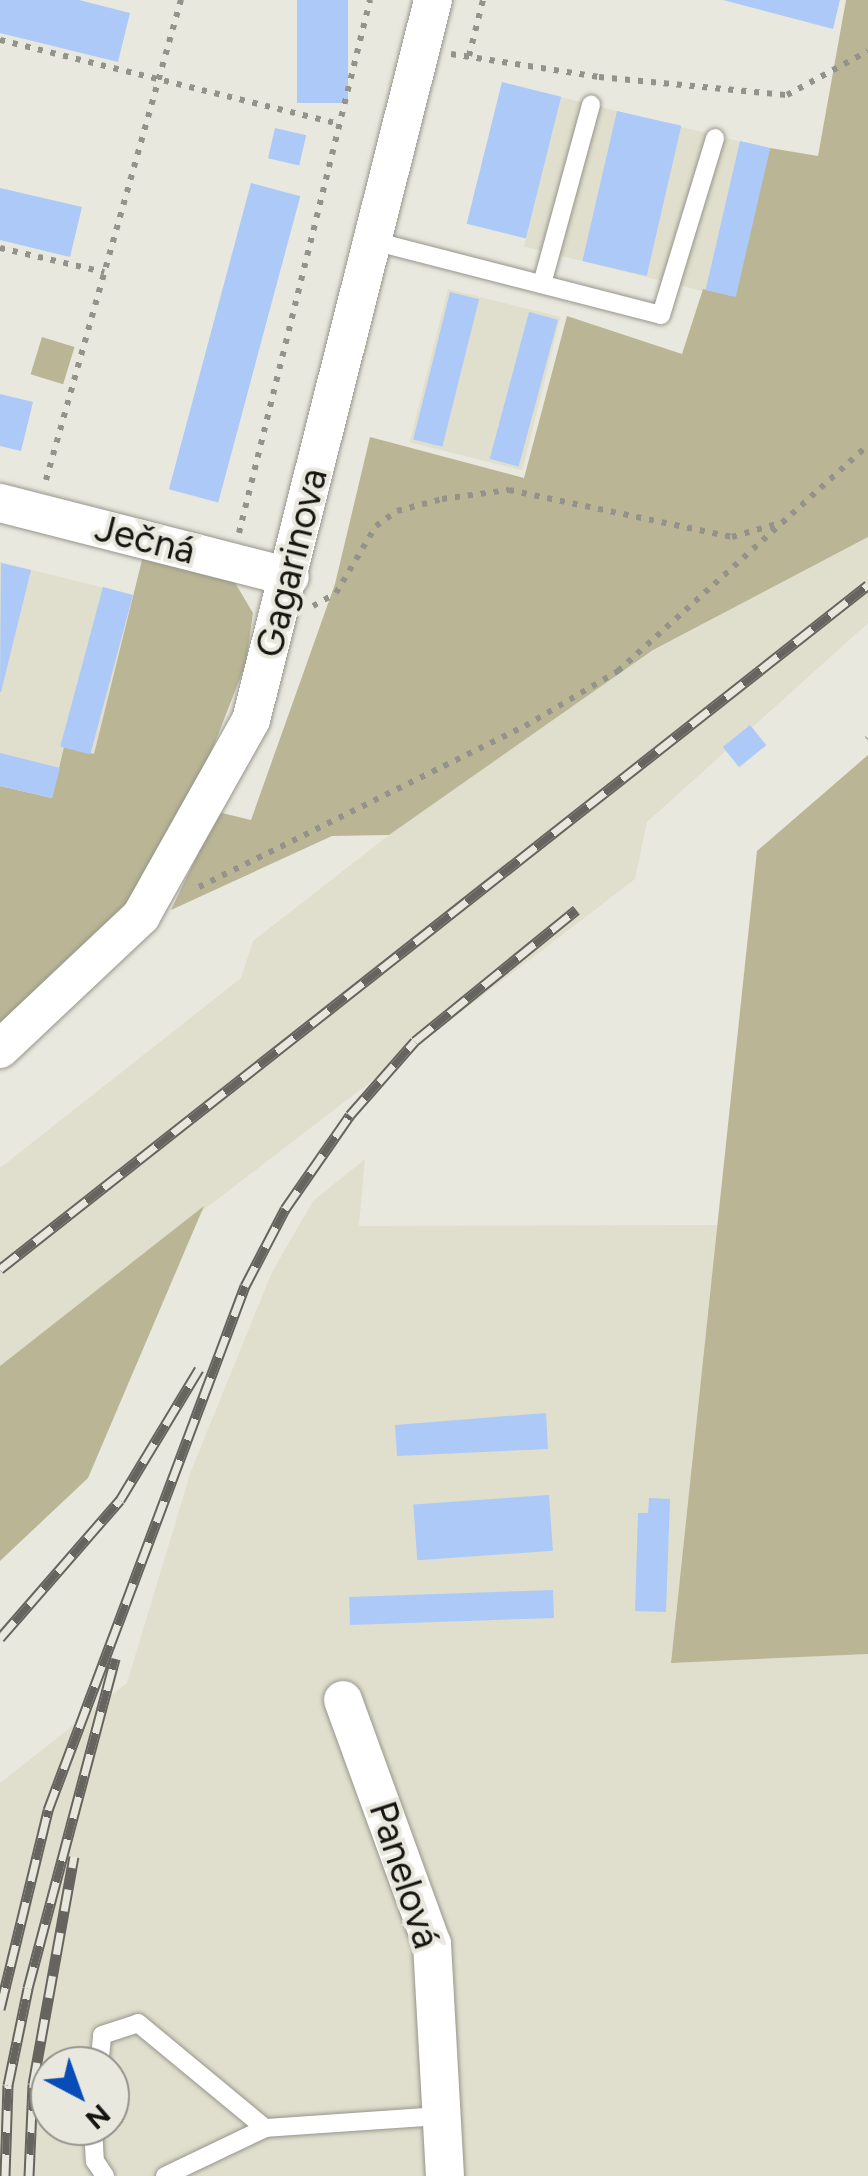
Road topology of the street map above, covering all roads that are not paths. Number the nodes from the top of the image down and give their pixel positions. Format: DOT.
graph roads {
  1 [pos="433,0"];
  2 [pos="591,104"];
  3 [pos="716,138"];
  4 [pos="373,241"];
  5 [pos="542,284"];
  6 [pos="0,503"];
  7 [pos="286,592"];
  8 [pos="0,1050"];
  9 [pos="343,1700"];
  10 [pos="101,2046"];
  11 [pos="442,2116"];
  12 [pos="265,2128"];
  13 [pos="94,2146"];
  14 [pos="105,2176"];
  15 [pos="165,2176"];
  16 [pos="445,2176"];
  1 -- 4 [label="street, Gagarinova"];
  2 -- 5 [label="lane"];
  3 -- 5 [label="lane"];
  4 -- 5 [label="lane"];
  4 -- 7 [label="street, Gagarinova"];
  6 -- 7 [label="street, Ječná"];
  7 -- 8 [label="street, Gagarinova"];
  9 -- 11 [label="street, Panelová"];
  10 -- 12 [label="lane"];
  11 -- 12 [label="lane"];
  11 -- 16 [label="street, Panelová"];
  12 -- 15 [label="lane"];
  13 -- 14 [label="lane"];
}
